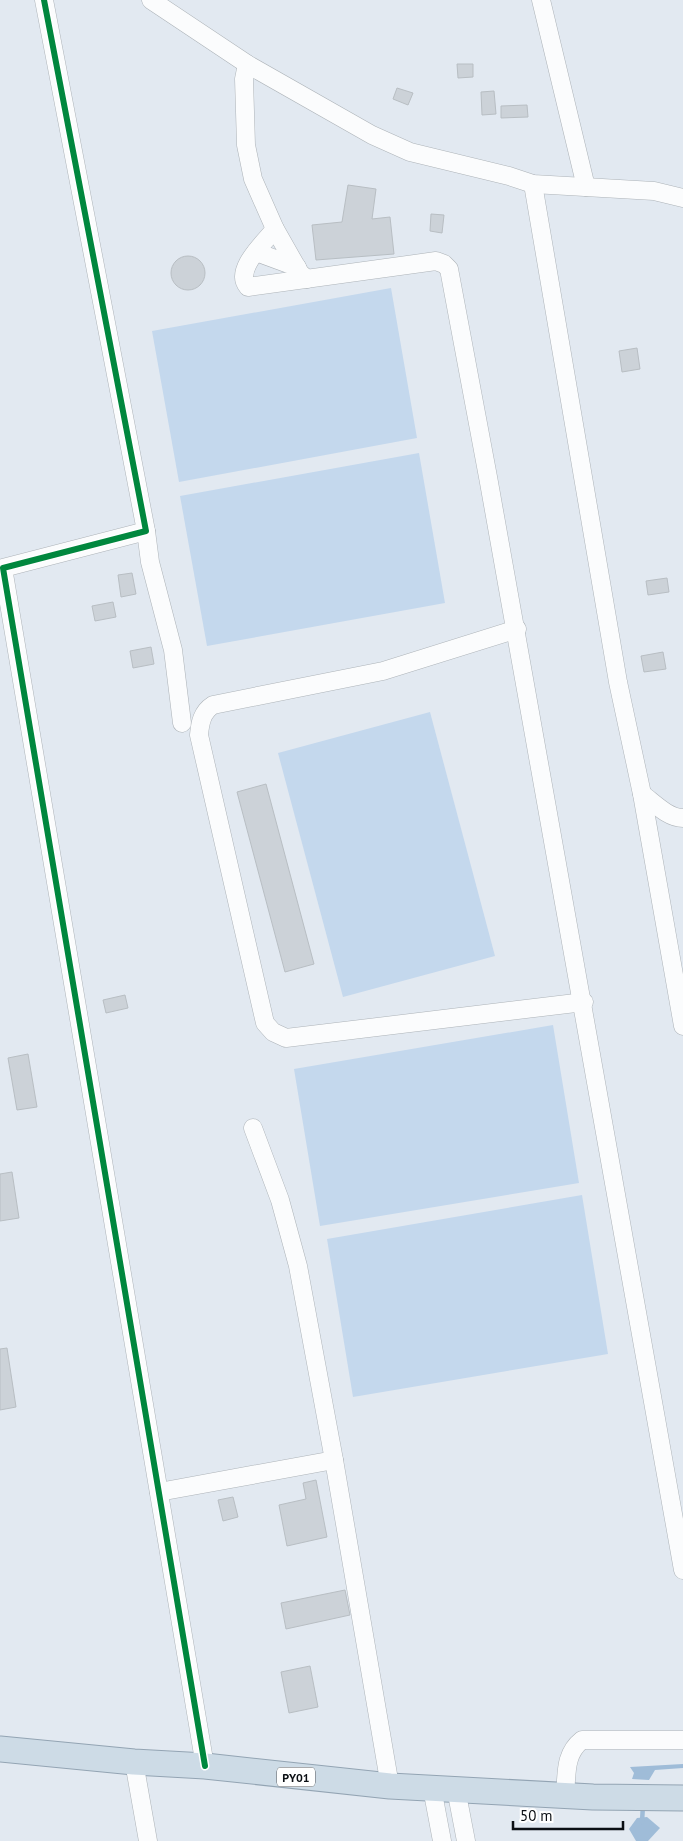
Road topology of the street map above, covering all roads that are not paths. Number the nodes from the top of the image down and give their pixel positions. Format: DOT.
graph roads {
  1 [pos="44,0"];
  2 [pos="151,0"];
  3 [pos="540,0"];
  4 [pos="247,64"];
  5 [pos="533,184"];
  6 [pos="586,187"];
  7 [pos="683,198"];
  8 [pos="275,229"];
  9 [pos="256,252"];
  10 [pos="302,273"];
  11 [pos="146,531"];
  12 [pos="1,563"];
  13 [pos="517,629"];
  14 [pos="182,723"];
  15 [pos="642,794"];
  16 [pos="683,818"];
  17 [pos="679,974"];
  18 [pos="584,1002"];
  19 [pos="683,1026"];
  20 [pos="253,1128"];
  21 [pos="334,1460"];
  22 [pos="159,1492"];
  23 [pos="683,1570"];
  24 [pos="683,1740"];
  25 [pos="0,1749"];
  26 [pos="134,1762"];
  27 [pos="205,1766"];
  28 [pos="390,1786"];
  29 [pos="444,1789"];
  30 [pos="565,1796"];
  31 [pos="676,1798"];
  32 [pos="148,1841"];
  33 [pos="442,1841"];
  34 [pos="466,1841"];
  1 -- 11 [label="street"];
  2 -- 4 [label="street"];
  3 -- 6 [label="street"];
  4 -- 5 [label="street"];
  4 -- 8 [label="street"];
  5 -- 6 [label="street"];
  5 -- 15 [label="street"];
  6 -- 7 [label="street"];
  8 -- 9 [label="street"];
  8 -- 10 [label="street"];
  9 -- 10 [label="street"];
  9 -- 10 [label="street"];
  10 -- 13 [label="street"];
  11 -- 12 [label="street"];
  11 -- 14 [label="street"];
  12 -- 22 [label="street"];
  13 -- 18 [label="street"];
  13 -- 18 [label="street"];
  15 -- 16 [label="street"];
  15 -- 17 [label="street"];
  17 -- 19 [label="street"];
  18 -- 23 [label="street"];
  20 -- 21 [label="street"];
  21 -- 22 [label="street"];
  21 -- 28 [label="street"];
  22 -- 27 [label="street"];
  24 -- 30 [label="street"];
  25 -- 26 [label="highway, PY01"];
  26 -- 27 [label="highway, PY01"];
  26 -- 32 [label="street"];
  27 -- 28 [label="highway, PY01"];
  28 -- 29 [label="highway, PY01"];
  29 -- 30 [label="highway, PY01"];
  29 -- 33 [label="street"];
  29 -- 34 [label="street"];
  30 -- 31 [label="highway, PY01"];
}
